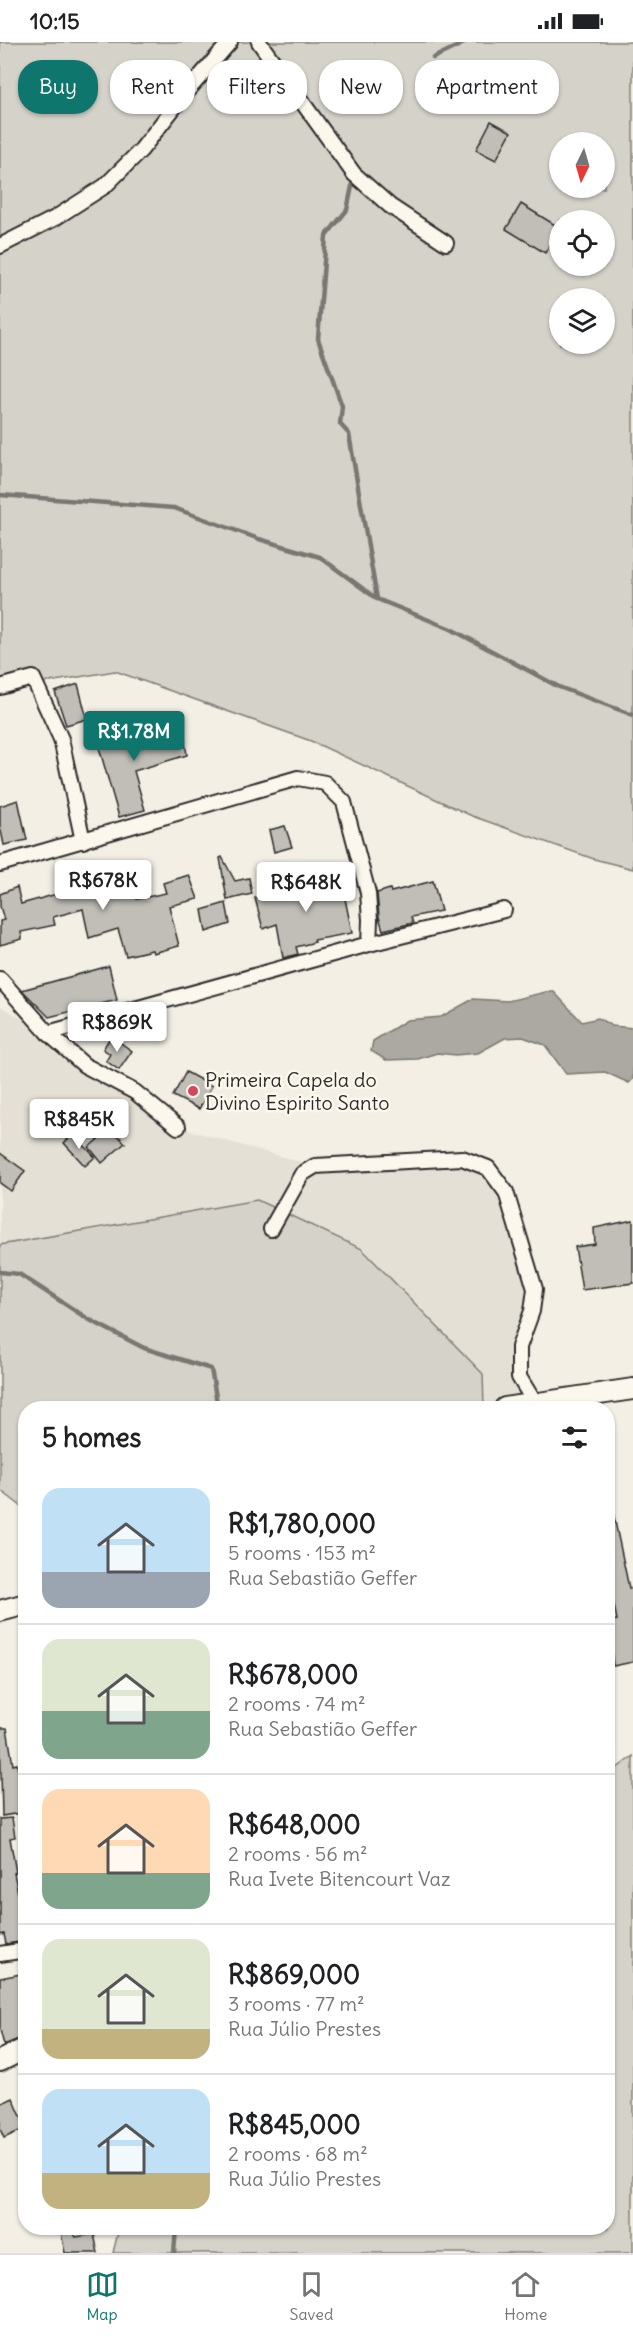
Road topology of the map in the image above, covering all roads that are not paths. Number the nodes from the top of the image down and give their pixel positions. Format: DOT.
graph roads {
  1 [pos="230,42"];
  2 [pos="259,42"];
  3 [pos="446,243"];
  4 [pos="0,246"];
  5 [pos="0,687"];
  6 [pos="83,841"];
  7 [pos="0,864"];
  8 [pos="504,910"];
  9 [pos="369,944"];
  10 [pos="0,978"];
  11 [pos="48,1033"];
  12 [pos="178,1127"];
  13 [pos="271,1229"];
  14 [pos="633,1389"];
  15 [pos="534,1401"];
  16 [pos="565,1401"];
  17 [pos="18,1606"];
  18 [pos="0,1611"];
  19 [pos="18,1951"];
  20 [pos="0,1954"];
  21 [pos="18,2052"];
  22 [pos="0,2061"];
  1 -- 4 [label="street"];
  2 -- 3 [label="street"];
  5 -- 6 [label="street"];
  6 -- 7 [label="street"];
  6 -- 9 [label="street"];
  8 -- 9 [label="street"];
  9 -- 11 [label="street"];
  10 -- 11 [label="street"];
  11 -- 12 [label="street"];
  13 -- 15 [label="street"];
  14 -- 16 [label="street"];
  17 -- 18 [label="street"];
  19 -- 20 [label="street"];
  21 -- 22 [label="street"];
}
